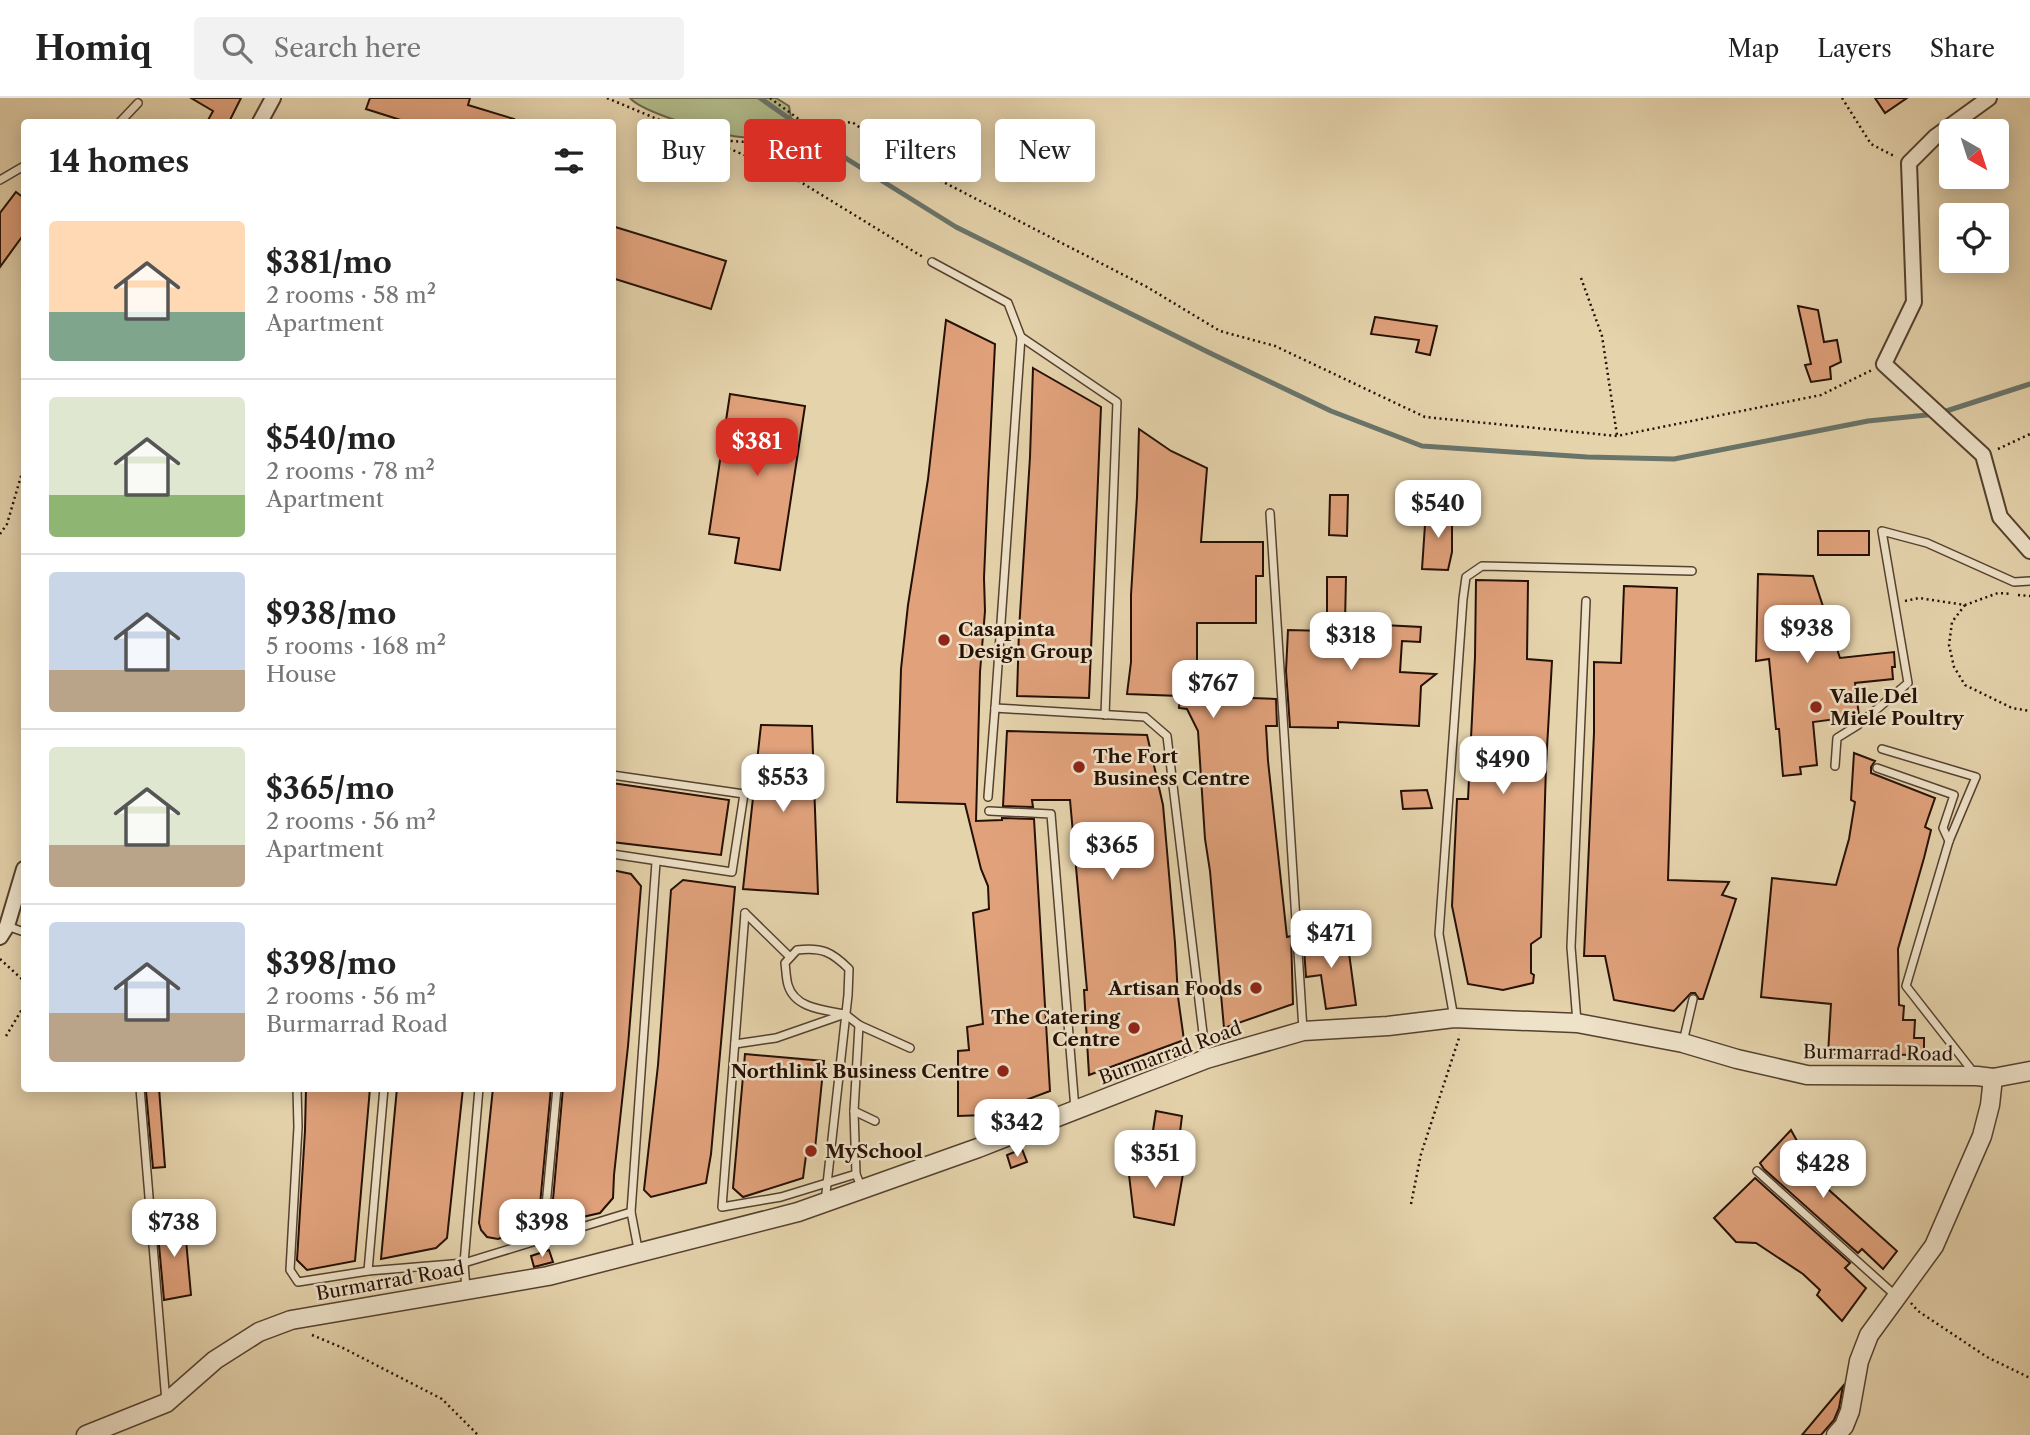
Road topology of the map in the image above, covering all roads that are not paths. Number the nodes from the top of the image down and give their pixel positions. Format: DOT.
graph roads {
  1 [pos="273,98"];
  2 [pos="1989,98"];
  3 [pos="138,103"];
  4 [pos="123,119"];
  5 [pos="262,119"];
  6 [pos="21,168"];
  7 [pos="0,180"];
  8 [pos="932,262"];
  9 [pos="1021,337"];
  10 [pos="1270,513"];
  11 [pos="2030,551"];
  12 [pos="1692,571"];
  13 [pos="2030,581"];
  14 [pos="1586,601"];
  15 [pos="995,708"];
  16 [pos="1105,715"];
  17 [pos="1882,749"];
  18 [pos="1835,766"];
  19 [pos="1877,768"];
  20 [pos="616,776"];
  21 [pos="988,797"];
  22 [pos="989,811"];
  23 [pos="1949,841"];
  24 [pos="616,855"];
  25 [pos="656,862"];
  26 [pos="21,878"];
  27 [pos="4,931"];
  28 [pos="790,957"];
  29 [pos="1693,999"];
  30 [pos="845,1014"];
  31 [pos="1459,1018"];
  32 [pos="1577,1023"];
  33 [pos="859,1025"];
  34 [pos="1303,1031"];
  35 [pos="1683,1043"];
  36 [pos="735,1044"];
  37 [pos="910,1048"];
  38 [pos="1206,1059"];
  39 [pos="2030,1071"];
  40 [pos="1985,1077"];
  41 [pos="140,1092"];
  42 [pos="297,1092"];
  43 [pos="384,1092"];
  44 [pos="479,1092"];
  45 [pos="557,1092"];
  46 [pos="1075,1110"];
  47 [pos="854,1111"];
  48 [pos="875,1121"];
  49 [pos="1757,1171"];
  50 [pos="859,1182"];
  51 [pos="826,1183"];
  52 [pos="825,1203"];
  53 [pos="631,1212"];
  54 [pos="543,1238"];
  55 [pos="639,1254"];
  56 [pos="464,1263"];
  57 [pos="368,1271"];
  58 [pos="466,1289"];
  59 [pos="1898,1293"];
  60 [pos="166,1403"];
  61 [pos="86,1435"];
  62 [pos="1836,1435"];
  1 -- 5 [label="street"];
  2 -- 11 [label="street"];
  3 -- 4 [label="lane"];
  6 -- 7 [label="lane"];
  8 -- 9 [label="lane"];
  9 -- 15 [label="lane"];
  9 -- 16 [label="lane"];
  10 -- 34 [label="lane"];
  12 -- 31 [label="lane"];
  13 -- 18 [label="lane"];
  14 -- 32 [label="lane"];
  15 -- 16 [label="lane"];
  15 -- 21 [label="lane"];
  16 -- 38 [label="lane"];
  17 -- 23 [label="lane"];
  19 -- 23 [label="lane"];
  20 -- 25 [label="lane"];
  22 -- 46 [label="lane"];
  23 -- 40 [label="lane"];
  24 -- 25 [label="lane"];
  25 -- 53 [label="lane"];
  26 -- 27 [label="street"];
  28 -- 30 [label="lane"];
  28 -- 30 [label="lane"];
  28 -- 36 [label="lane"];
  29 -- 35 [label="lane"];
  30 -- 33 [label="lane"];
  30 -- 36 [label="lane"];
  30 -- 51 [label="lane"];
  31 -- 32 [label="street, Burmarrad Road"];
  31 -- 34 [label="street, Burmarrad Road"];
  32 -- 35 [label="street, Burmarrad Road"];
  33 -- 37 [label="lane"];
  33 -- 47 [label="lane"];
  34 -- 38 [label="street, Burmarrad Road"];
  35 -- 40 [label="street, Burmarrad Road"];
  36 -- 51 [label="lane"];
  38 -- 46 [label="street, Burmarrad Road"];
  39 -- 40 [label="street, Burmarrad Road"];
  40 -- 59 [label="street"];
  41 -- 60 [label="lane"];
  42 -- 57 [label="lane"];
  43 -- 57 [label="lane"];
  44 -- 56 [label="lane"];
  45 -- 54 [label="lane"];
  46 -- 50 [label="street, Burmarrad Road"];
  47 -- 48 [label="lane"];
  47 -- 50 [label="lane"];
  49 -- 59 [label="lane"];
  50 -- 51 [label="lane"];
  50 -- 52 [label="street, Burmarrad Road"];
  51 -- 52 [label="lane"];
  52 -- 55 [label="street, Burmarrad Road"];
  53 -- 54 [label="lane"];
  53 -- 55 [label="lane"];
  54 -- 56 [label="lane"];
  55 -- 58 [label="street, Burmarrad Road"];
  56 -- 57 [label="lane"];
  56 -- 58 [label="lane"];
  58 -- 60 [label="street, Burmarrad Road"];
  59 -- 62 [label="street"];
  60 -- 61 [label="street, Burmarrad Road"];
}
